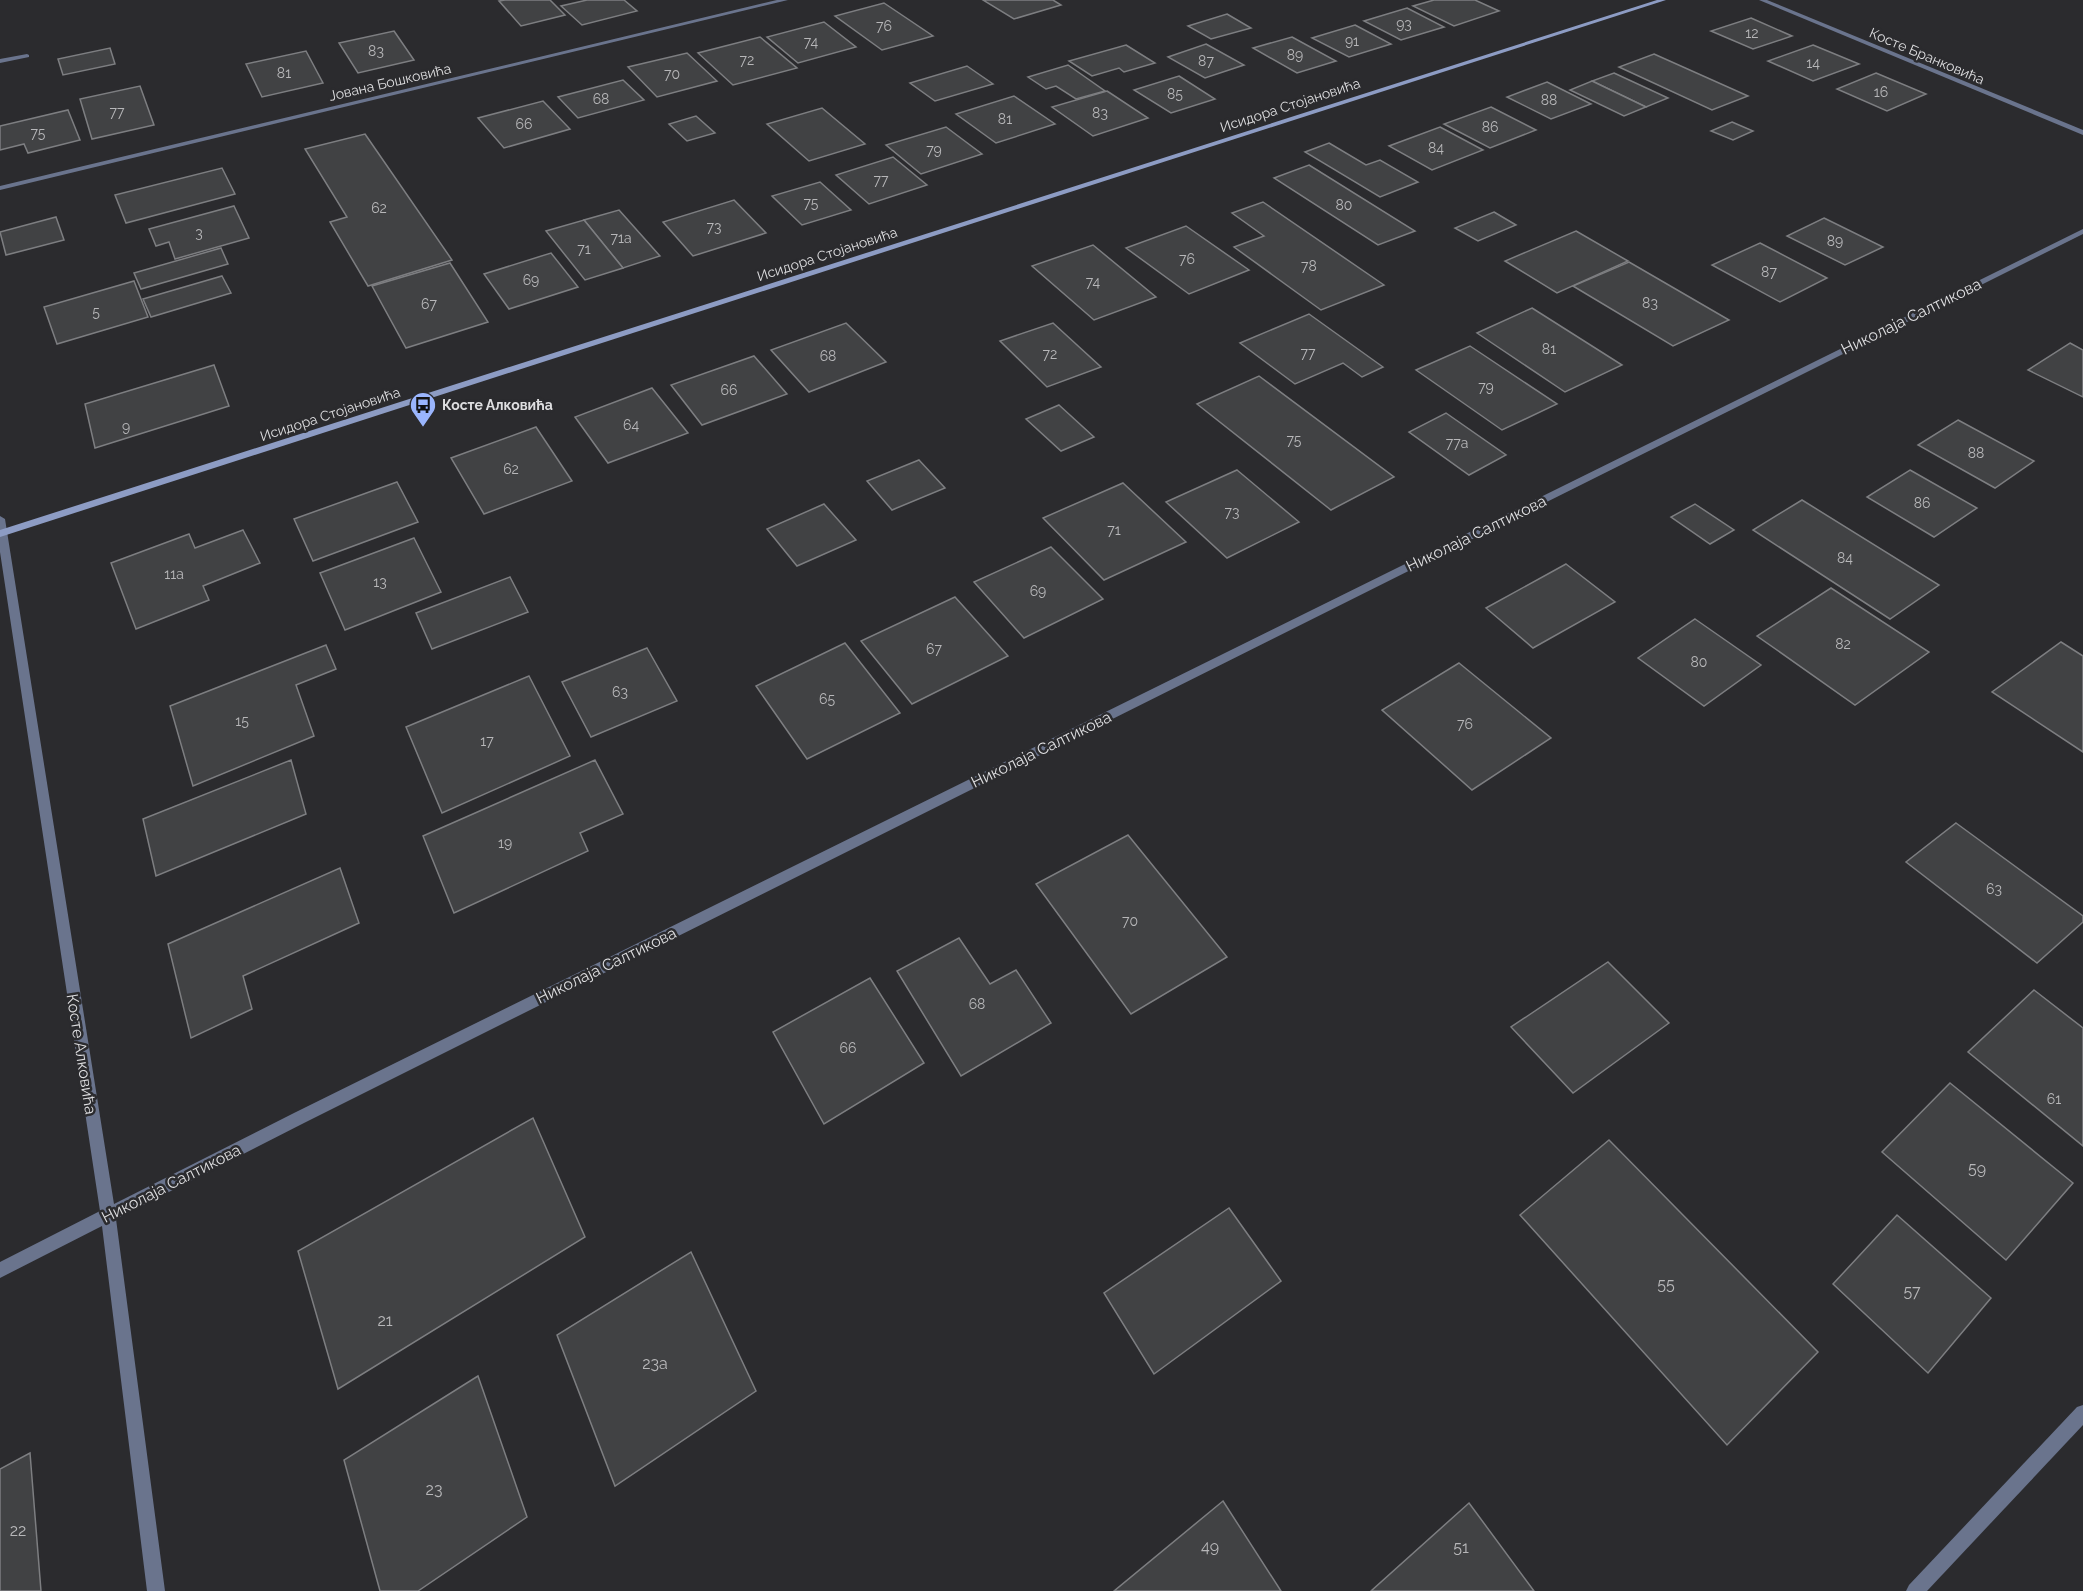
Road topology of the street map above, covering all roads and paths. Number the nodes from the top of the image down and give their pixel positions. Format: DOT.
graph roads {
  1 [pos="785,0"];
  2 [pos="1663,0"];
  3 [pos="1762,0"];
  4 [pos="27,56"];
  5 [pos="0,61"];
  6 [pos="2083,133"];
  7 [pos="0,188"];
  8 [pos="2083,231"];
  9 [pos="0,519"];
  10 [pos="1,534"];
  11 [pos="108,1216"];
  12 [pos="0,1270"];
  13 [pos="2083,1413"];
  14 [pos="156,1591"];
  15 [pos="1915,1591"];
  1 -- 7 [label="street, Јована Бошковића"];
  2 -- 10 [label="street, Исидора Стојановића"];
  3 -- 6 [label="street, Косте Бранковића"];
  4 -- 5 [label="street"];
  8 -- 11 [label="street, Николаја Салтикова"];
  9 -- 10 [label="street, Косте Алковића"];
  10 -- 11 [label="street, Косте Алковића"];
  11 -- 12 [label="street, Николаја Салтикова"];
  11 -- 14 [label="street, Косте Алковића"];
  13 -- 15 [label="street"];
}
